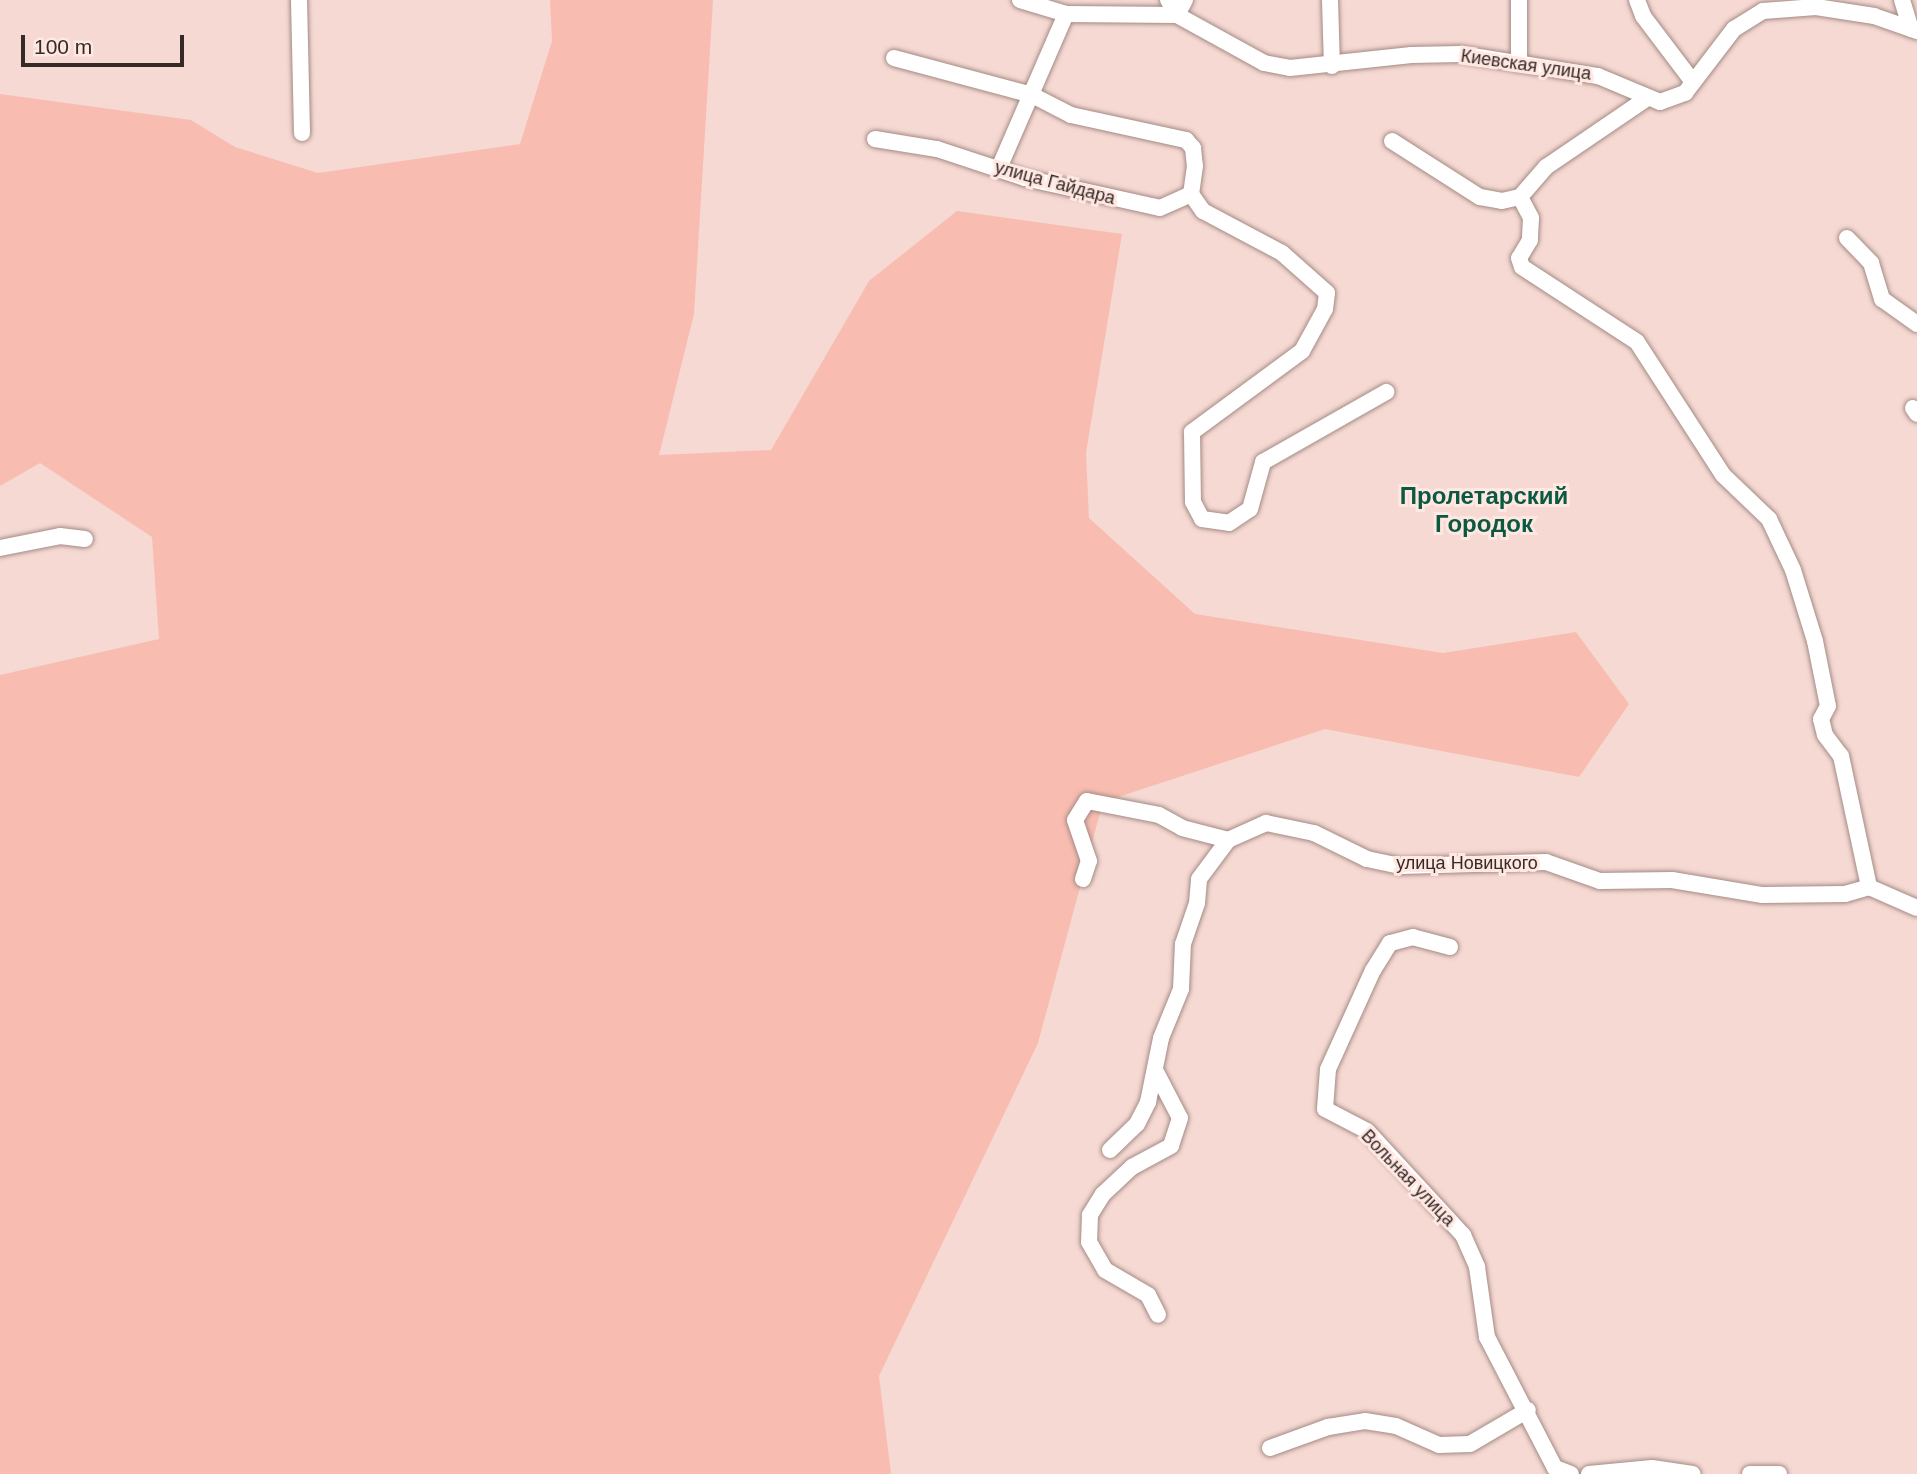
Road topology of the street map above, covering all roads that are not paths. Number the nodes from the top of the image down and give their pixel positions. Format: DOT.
graph roads {
  1 [pos="299,0"];
  2 [pos="1020,0"];
  3 [pos="1168,0"];
  4 [pos="1185,0"];
  5 [pos="1331,0"];
  6 [pos="1519,0"];
  7 [pos="1637,0"];
  8 [pos="1902,0"];
  9 [pos="1066,14"];
  10 [pos="1177,15"];
  11 [pos="1914,30"];
  12 [pos="894,58"];
  13 [pos="1519,64"];
  14 [pos="1332,66"];
  15 [pos="1693,82"];
  16 [pos="1032,95"];
  17 [pos="1646,99"];
  18 [pos="302,133"];
  19 [pos="875,139"];
  20 [pos="1392,141"];
  21 [pos="999,168"];
  22 [pos="1191,194"];
  23 [pos="1520,197"];
  24 [pos="1847,238"];
  25 [pos="1917,324"];
  26 [pos="1386,392"];
  27 [pos="85,539"];
  28 [pos="0,548"];
  29 [pos="1228,841"];
  30 [pos="1083,879"];
  31 [pos="1869,887"];
  32 [pos="1917,908"];
  33 [pos="1450,947"];
  34 [pos="1155,1070"];
  35 [pos="1111,1150"];
  36 [pos="1158,1315"];
  37 [pos="1528,1410"];
  38 [pos="1270,1448"];
  39 [pos="1571,1474"];
  40 [pos="1589,1474"];
  41 [pos="1693,1474"];
  42 [pos="1750,1474"];
  43 [pos="1779,1474"];
  1 -- 18 [label="street"];
  2 -- 9 [label="street, Киевская улица"];
  3 -- 10 [label="street"];
  4 -- 10 [label="street"];
  5 -- 14 [label="street"];
  6 -- 13 [label="street"];
  7 -- 15 [label="street"];
  8 -- 11 [label="street"];
  9 -- 10 [label="street, Киевская улица"];
  9 -- 16 [label="street"];
  10 -- 14 [label="street, Киевская улица"];
  11 -- 15 [label="street"];
  12 -- 16 [label="street"];
  13 -- 14 [label="street, Киевская улица"];
  13 -- 17 [label="street, Киевская улица"];
  15 -- 17 [label="street"];
  16 -- 21 [label="street"];
  16 -- 22 [label="street"];
  17 -- 23 [label="street"];
  19 -- 21 [label="street, улица Гайдара"];
  20 -- 23 [label="street"];
  21 -- 22 [label="street, улица Гайдара"];
  22 -- 26 [label="street"];
  23 -- 31 [label="street"];
  24 -- 25 [label="street"];
  27 -- 28 [label="street"];
  29 -- 30 [label="street"];
  29 -- 31 [label="street, улица Новицкого"];
  29 -- 34 [label="street, улица Новицкого"];
  31 -- 32 [label="street"];
  33 -- 37 [label="street, Вольная улица"];
  34 -- 35 [label="street"];
  34 -- 36 [label="street"];
  37 -- 38 [label="street"];
  37 -- 39 [label="street, Вольная улица"];
  40 -- 41 [label="street"];
  42 -- 43 [label="street"];
}
